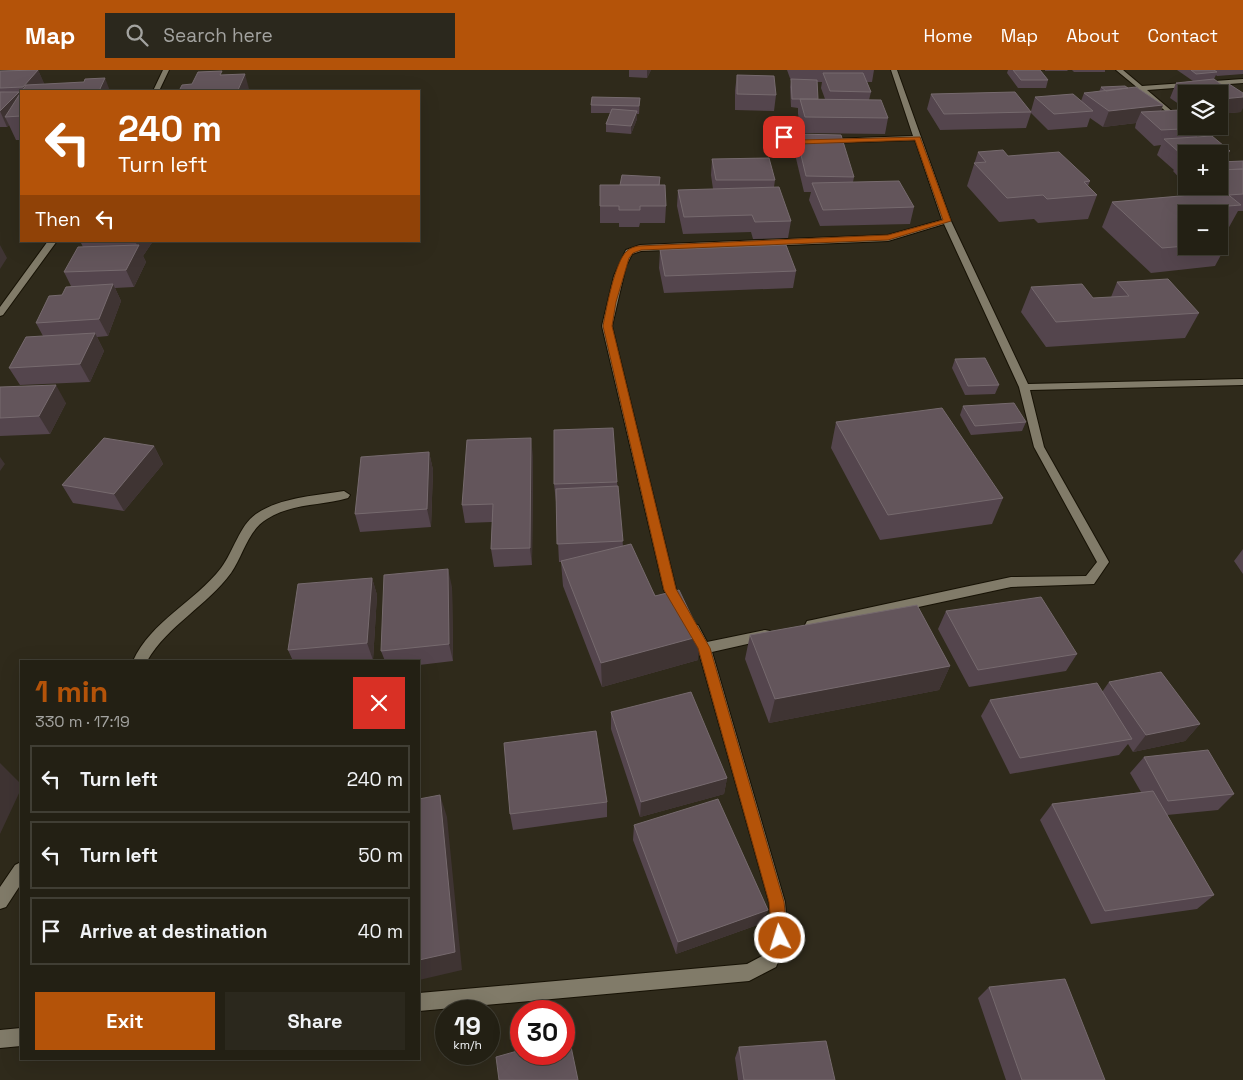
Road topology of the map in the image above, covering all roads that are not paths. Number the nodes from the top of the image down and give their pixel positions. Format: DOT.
graph roads {
  1 [pos="166,70"];
  2 [pos="894,70"];
  3 [pos="1119,70"];
  4 [pos="1243,80"];
  5 [pos="1141,88"];
  6 [pos="156,90"];
  7 [pos="1178,119"];
  8 [pos="784,137"];
  9 [pos="917,138"];
  10 [pos="947,221"];
  11 [pos="52,242"];
  12 [pos="1,309"];
  13 [pos="1243,382"];
  14 [pos="1024,388"];
  15 [pos="344,495"];
  16 [pos="800,627"];
  17 [pos="781,631"];
  18 [pos="704,648"];
  19 [pos="141,660"];
  20 [pos="20,871"];
  21 [pos="0,901"];
  22 [pos="420,1002"];
  23 [pos="20,1037"];
  24 [pos="0,1039"];
  1 -- 6 [label="street"];
  2 -- 9 [label="street"];
  3 -- 5 [label="street"];
  4 -- 5 [label="street"];
  5 -- 7 [label="street"];
  8 -- 9 [label="street"];
  9 -- 10 [label="street"];
  10 -- 14 [label="street"];
  10 -- 18 [label="street"];
  11 -- 12 [label="street"];
  13 -- 14 [label="street"];
  14 -- 16 [label="street"];
  15 -- 19 [label="street"];
  17 -- 18 [label="street"];
  18 -- 22 [label="street"];
  20 -- 21 [label="street"];
  23 -- 24 [label="street"];
}
